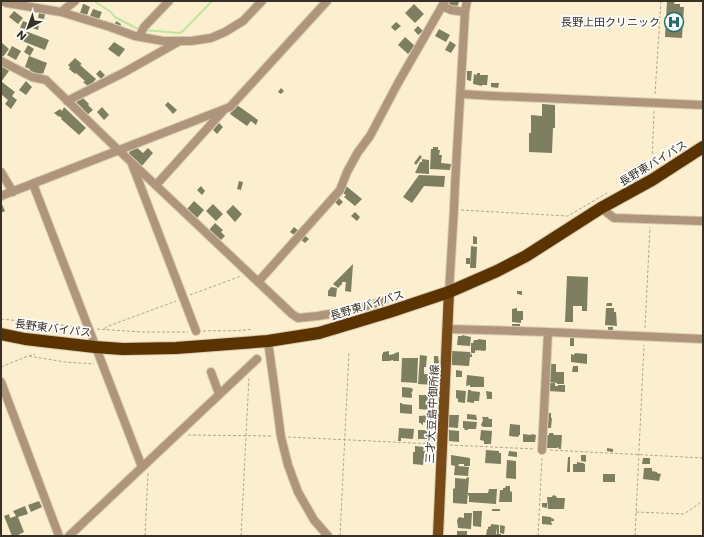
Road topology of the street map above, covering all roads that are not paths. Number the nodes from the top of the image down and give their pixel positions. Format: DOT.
graph roads {
  1 [pos="74,1"];
  2 [pos="169,1"];
  3 [pos="262,1"];
  4 [pos="327,1"];
  5 [pos="467,1"];
  6 [pos="444,3"];
  7 [pos="3,4"];
  8 [pos="61,12"];
  9 [pos="465,12"];
  10 [pos="142,32"];
  11 [pos="179,41"];
  12 [pos="1,61"];
  13 [pos="461,94"];
  14 [pos="67,101"];
  15 [pos="703,105"];
  16 [pos="224,110"];
  17 [pos="703,147"];
  18 [pos="120,150"];
  19 [pos="131,161"];
  20 [pos="1,172"];
  21 [pos="33,184"];
  22 [pos="156,185"];
  23 [pos="12,192"];
  24 [pos="1,196"];
  25 [pos="602,208"];
  26 [pos="703,221"];
  27 [pos="258,282"];
  28 [pos="449,292"];
  29 [pos="384,301"];
  30 [pos="448,329"];
  31 [pos="196,331"];
  32 [pos="548,332"];
  33 [pos="1,334"];
  34 [pos="703,339"];
  35 [pos="268,341"];
  36 [pos="95,347"];
  37 [pos="257,359"];
  38 [pos="211,372"];
  39 [pos="1,382"];
  40 [pos="219,394"];
  41 [pos="542,450"];
  42 [pos="142,467"];
  43 [pos="59,536"];
  44 [pos="69,536"];
  45 [pos="328,536"];
  46 [pos="438,536"];
  1 -- 8 [label="street"];
  2 -- 10 [label="street"];
  3 -- 11 [label="street"];
  4 -- 16 [label="street"];
  5 -- 9 [label="street"];
  6 -- 9 [label="street"];
  6 -- 27 [label="street"];
  7 -- 8 [label="street"];
  8 -- 10 [label="street"];
  9 -- 13 [label="street"];
  10 -- 11 [label="street"];
  11 -- 14 [label="street"];
  12 -- 14 [label="street"];
  13 -- 15 [label="street"];
  13 -- 28 [label="street"];
  14 -- 18 [label="street"];
  16 -- 18 [label="street"];
  16 -- 22 [label="street"];
  17 -- 25 [label="highway, 長野東バイパス"];
  18 -- 19 [label="street"];
  18 -- 21 [label="street"];
  19 -- 22 [label="street"];
  19 -- 31 [label="street"];
  20 -- 23 [label="street"];
  21 -- 23 [label="street"];
  21 -- 36 [label="street"];
  22 -- 27 [label="street"];
  23 -- 24 [label="street"];
  25 -- 26 [label="street"];
  25 -- 28 [label="highway, 長野東バイパス"];
  27 -- 29 [label="street"];
  28 -- 30 [label="main road, 三才大豆島中御所線"];
  28 -- 35 [label="highway, 長野東バイパス"];
  30 -- 32 [label="street"];
  30 -- 46 [label="main road, 三才大豆島中御所線"];
  32 -- 34 [label="street"];
  32 -- 41 [label="street"];
  33 -- 36 [label="highway, 長野東バイパス"];
  35 -- 36 [label="highway, 長野東バイパス"];
  35 -- 45 [label="street"];
  36 -- 42 [label="street"];
  37 -- 40 [label="street"];
  38 -- 40 [label="street"];
  39 -- 43 [label="street"];
  40 -- 42 [label="street"];
  42 -- 44 [label="street"];
}
